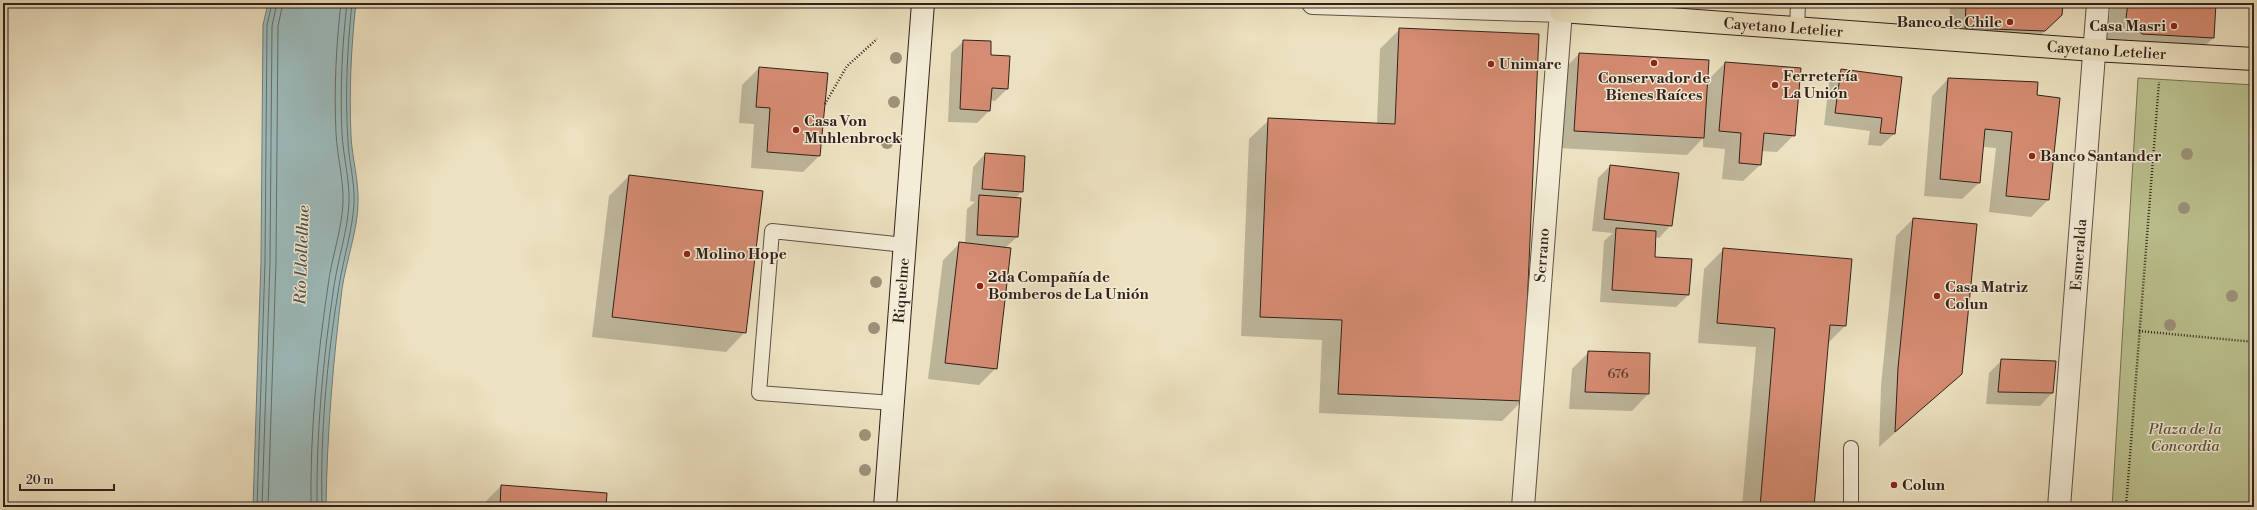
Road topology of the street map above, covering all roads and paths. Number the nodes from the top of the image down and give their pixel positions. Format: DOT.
graph roads {
  1 [pos="923,3"];
  2 [pos="1313,3"];
  3 [pos="1798,3"];
  4 [pos="2098,3"];
  5 [pos="1561,7"];
  6 [pos="1797,29"];
  7 [pos="877,39"];
  8 [pos="2094,50"];
  9 [pos="2254,59"];
  10 [pos="2159,75"];
  11 [pos="825,104"];
  12 [pos="905,245"];
  13 [pos="2139,331"];
  14 [pos="2254,342"];
  15 [pos="893,403"];
  16 [pos="1851,448"];
  17 [pos="885,507"];
  18 [pos="1523,507"];
  19 [pos="1851,507"];
  20 [pos="2059,507"];
  21 [pos="2126,507"];
  1 -- 12 [label="street, Riquelme"];
  2 -- 5 [label="street, Cayetano Letelier"];
  3 -- 6 [label="lane"];
  4 -- 8 [label="street, Esmeralda"];
  5 -- 6 [label="main road, Cayetano Letelier"];
  5 -- 18 [label="street, Serrano"];
  6 -- 8 [label="main road, Cayetano Letelier"];
  7 -- 11 [label="path"];
  8 -- 9 [label="main road, Cayetano Letelier"];
  8 -- 20 [label="street, Esmeralda"];
  10 -- 13 [label="path"];
  12 -- 15 [label="street, Riquelme"];
  12 -- 15 [label="lane"];
  13 -- 14 [label="path"];
  13 -- 21 [label="path"];
  15 -- 17 [label="street, Riquelme"];
  16 -- 19 [label="lane"];
}
